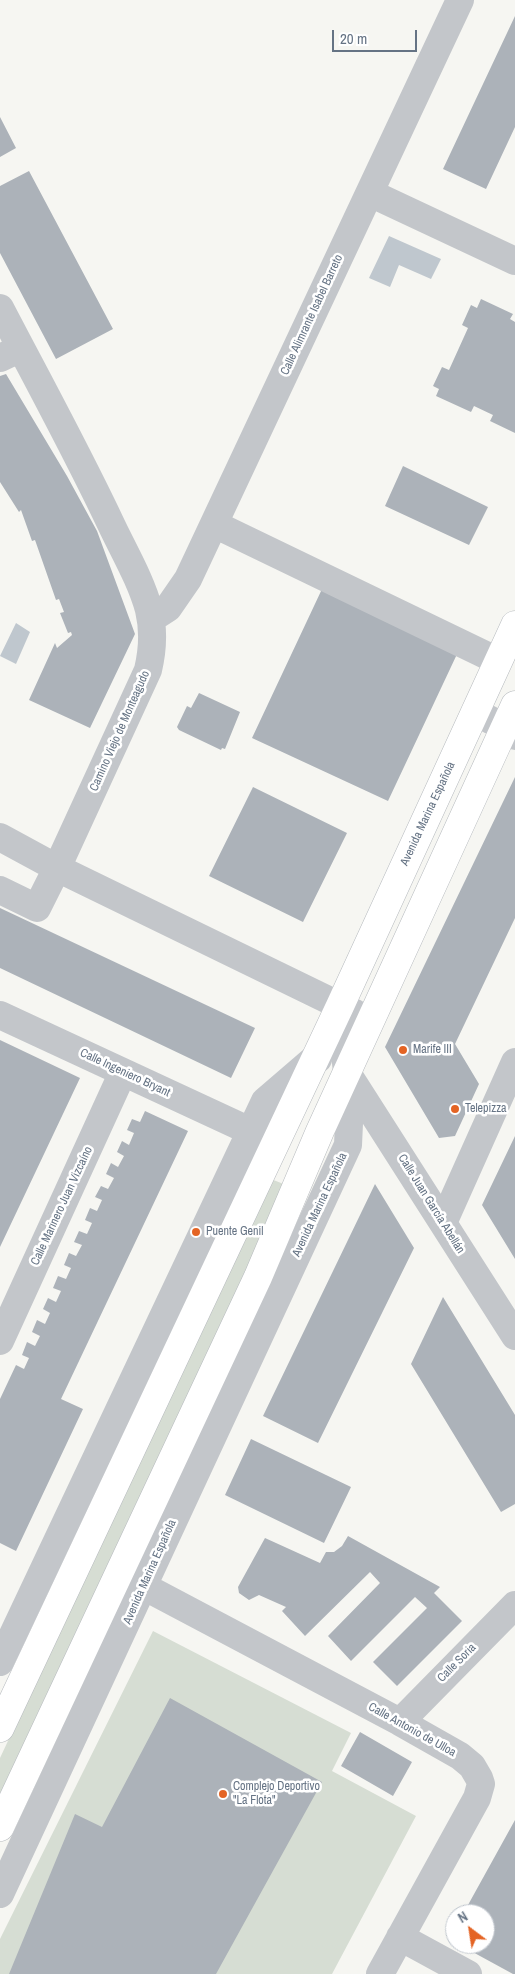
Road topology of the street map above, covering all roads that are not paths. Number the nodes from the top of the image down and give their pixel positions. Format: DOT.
graph roads {
  1 [pos="460,0"];
  2 [pos="370,192"];
  3 [pos="515,261"];
  4 [pos="0,308"];
  5 [pos="10,353"];
  6 [pos="214,524"];
  7 [pos="150,618"];
  8 [pos="515,625"];
  9 [pos="498,661"];
  10 [pos="475,712"];
  11 [pos="511,722"];
  12 [pos="0,837"];
  13 [pos="58,868"];
  14 [pos="0,890"];
  15 [pos="340,1006"];
  16 [pos="0,1015"];
  17 [pos="370,1021"];
  18 [pos="315,1058"];
  19 [pos="515,1062"];
  20 [pos="123,1072"];
  21 [pos="347,1072"];
  22 [pos="250,1131"];
  23 [pos="313,1222"];
  24 [pos="443,1222"];
  25 [pos="258,1278"];
  26 [pos="515,1336"];
  27 [pos="0,1341"];
  28 [pos="142,1586"];
  29 [pos="515,1605"];
  30 [pos="3,1646"];
  31 [pos="400,1722"];
  32 [pos="0,1728"];
  33 [pos="0,1827"];
  34 [pos="0,1894"];
  35 [pos="400,1937"];
  36 [pos="380,1974"];
  37 [pos="468,1974"];
  1 -- 2 [label="street, Calle Alimrante Isabel Barreto"];
  2 -- 3 [label="street"];
  2 -- 6 [label="street, Calle Alimrante Isabel Barreto"];
  4 -- 5 [label="street, Camino Viejo de Monteagudo"];
  5 -- 7 [label="street, Camino Viejo de Monteagudo"];
  6 -- 7 [label="street, Calle Alimrante Isabel Barreto"];
  6 -- 9 [label="street"];
  7 -- 13 [label="street, Camino Viejo de Monteagudo"];
  8 -- 9 [label="main road, Avenida Marina Española"];
  9 -- 10 [label="main road, Avenida Marina Española"];
  10 -- 11 [label="street"];
  10 -- 15 [label="main road, Avenida Marina Española"];
  11 -- 17 [label="main road"];
  12 -- 13 [label="street"];
  13 -- 14 [label="street, Camino Viejo de Monteagudo"];
  13 -- 15 [label="street"];
  15 -- 17 [label="street"];
  15 -- 18 [label="main road, Avenida Marina Española"];
  15 -- 21 [label="street"];
  16 -- 20 [label="street, Calle Ingeniero Bryant"];
  17 -- 21 [label="main road"];
  18 -- 21 [label="street"];
  18 -- 22 [label="street, Avenida Marina Española"];
  18 -- 32 [label="main road, Avenida Marina Española"];
  19 -- 24 [label="street"];
  20 -- 22 [label="street, Calle Ingeniero Bryant"];
  20 -- 27 [label="street, Calle Marinero Juan Vizcaíno"];
  21 -- 23 [label="street, Avenida Marina Española"];
  21 -- 24 [label="street, Calle Juan García Abellán"];
  21 -- 25 [label="main road"];
  22 -- 30 [label="street, Avenida Marina Española"];
  23 -- 25 [label="street"];
  23 -- 28 [label="street, Avenida Marina Española"];
  24 -- 26 [label="street, Calle Juan García Abellán"];
  25 -- 33 [label="main road"];
  28 -- 31 [label="street, Calle Antonio de Ulloa"];
  28 -- 34 [label="street, Avenida Marina Española"];
  29 -- 31 [label="street, Calle Soria"];
  31 -- 35 [label="street, Calle Antonio de Ulloa"];
  35 -- 36 [label="street, Calle Antonio de Ulloa"];
  35 -- 37 [label="street"];
}
